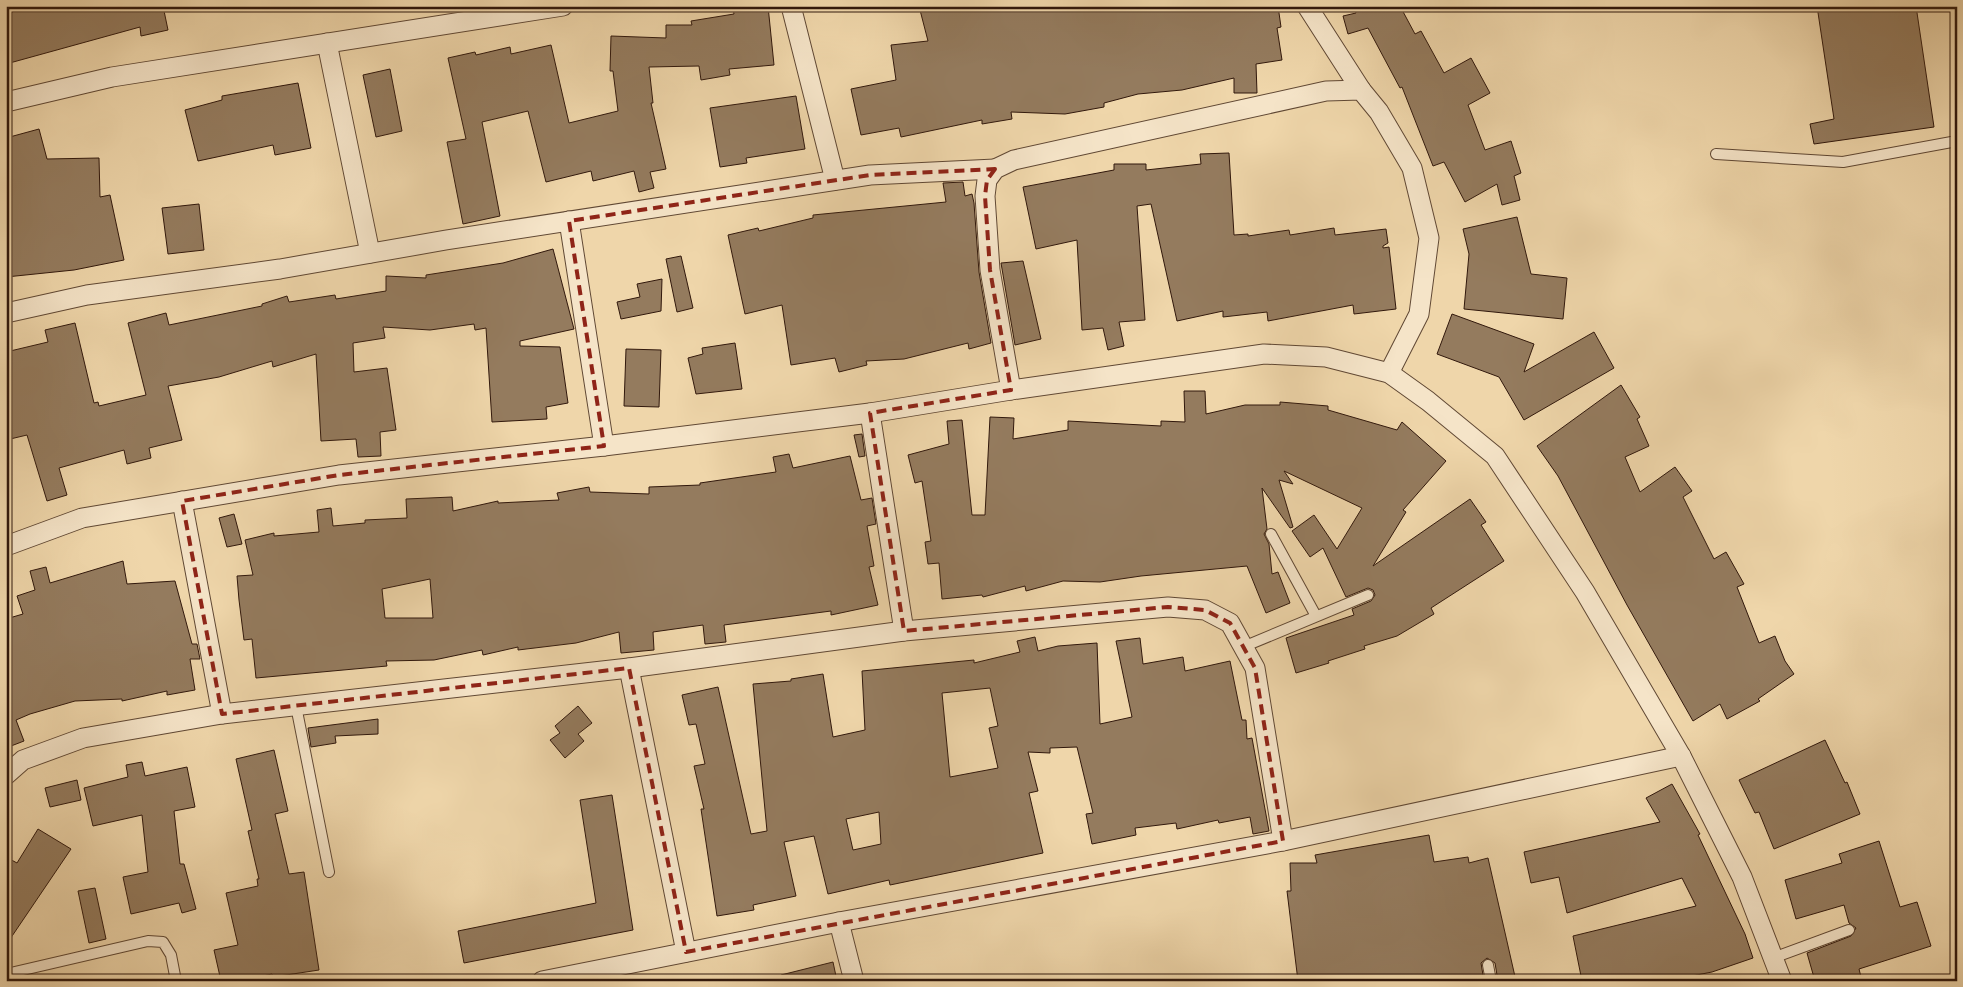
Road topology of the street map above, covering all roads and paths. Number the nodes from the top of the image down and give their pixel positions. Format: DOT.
graph roads {
  1 [pos="563,6"];
  2 [pos="791,6"];
  3 [pos="1307,6"];
  4 [pos="327,43"];
  5 [pos="1361,90"];
  6 [pos="6,102"];
  7 [pos="1957,141"];
  8 [pos="1716,154"];
  9 [pos="995,169"];
  10 [pos="835,180"];
  11 [pos="569,221"];
  12 [pos="370,253"];
  13 [pos="6,313"];
  14 [pos="1389,373"];
  15 [pos="1011,390"];
  16 [pos="870,413"];
  17 [pos="604,446"];
  18 [pos="182,501"];
  19 [pos="1271,534"];
  20 [pos="6,546"];
  21 [pos="1368,595"];
  22 [pos="1316,616"];
  23 [pos="904,631"];
  24 [pos="1243,647"];
  25 [pos="629,668"];
  26 [pos="296,706"];
  27 [pos="222,714"];
  28 [pos="1681,756"];
  29 [pos="6,775"];
  30 [pos="1283,841"];
  31 [pos="329,872"];
  32 [pos="839,922"];
  33 [pos="1849,930"];
  34 [pos="686,952"];
  35 [pos="1773,958"];
  36 [pos="1488,966"];
  37 [pos="6,974"];
  38 [pos="176,981"];
  39 [pos="542,981"];
  40 [pos="854,981"];
  41 [pos="1490,981"];
  42 [pos="1782,981"];
  1 -- 4 [label="street"];
  2 -- 10 [label="street"];
  3 -- 5 [label="street"];
  4 -- 6 [label="street"];
  4 -- 12 [label="street"];
  5 -- 9 [label="street"];
  5 -- 14 [label="street"];
  7 -- 8 [label="lane"];
  9 -- 10 [label="street"];
  9 -- 15 [label="street"];
  10 -- 11 [label="street"];
  11 -- 12 [label="street"];
  11 -- 17 [label="street"];
  12 -- 13 [label="street"];
  14 -- 15 [label="street"];
  14 -- 28 [label="street"];
  15 -- 16 [label="street"];
  16 -- 17 [label="street"];
  16 -- 23 [label="street"];
  17 -- 18 [label="street"];
  18 -- 20 [label="street"];
  18 -- 27 [label="street"];
  19 -- 22 [label="lane"];
  21 -- 22 [label="lane"];
  22 -- 24 [label="lane"];
  23 -- 24 [label="street"];
  23 -- 25 [label="street"];
  24 -- 30 [label="street"];
  25 -- 26 [label="street"];
  25 -- 34 [label="street"];
  26 -- 27 [label="street"];
  26 -- 31 [label="lane"];
  27 -- 29 [label="street"];
  28 -- 30 [label="street"];
  28 -- 35 [label="street"];
  30 -- 32 [label="street"];
  32 -- 34 [label="street"];
  32 -- 40 [label="street"];
  33 -- 35 [label="lane"];
  34 -- 39 [label="street"];
  35 -- 42 [label="street"];
  36 -- 41 [label="lane"];
  37 -- 38 [label="lane"];
}
